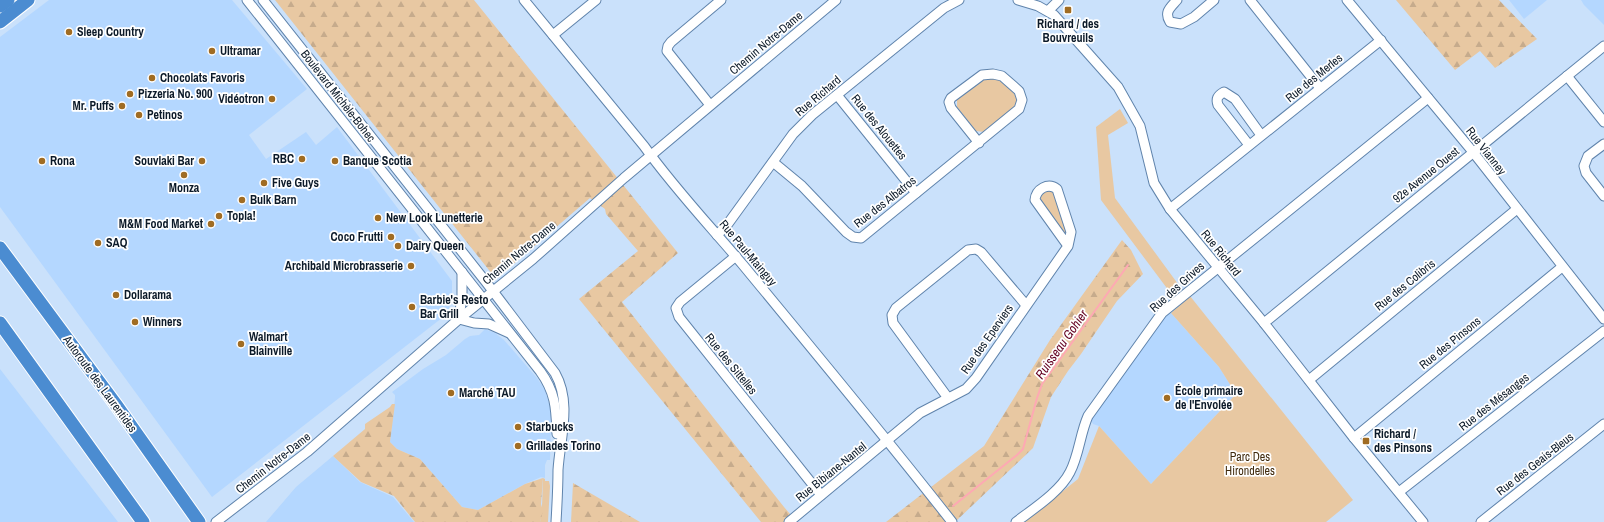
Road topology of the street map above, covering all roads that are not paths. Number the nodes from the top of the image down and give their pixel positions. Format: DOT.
graph roads {
  1 [pos="8,0"];
  2 [pos="28,0"];
  3 [pos="247,0"];
  4 [pos="263,0"];
  5 [pos="524,0"];
  6 [pos="596,0"];
  7 [pos="721,0"];
  8 [pos="836,0"];
  9 [pos="959,0"];
  10 [pos="1018,0"];
  11 [pos="1059,0"];
  12 [pos="1177,0"];
  13 [pos="1214,0"];
  14 [pos="1250,0"];
  15 [pos="1347,0"];
  16 [pos="0,6"];
  17 [pos="1048,11"];
  18 [pos="0,22"];
  19 [pos="553,35"];
  20 [pos="1381,40"];
  21 [pos="1604,46"];
  22 [pos="1567,76"];
  23 [pos="1320,88"];
  24 [pos="837,95"];
  25 [pos="1428,98"];
  26 [pos="710,105"];
  27 [pos="1604,122"];
  28 [pos="1261,135"];
  29 [pos="979,142"];
  30 [pos="1604,144"];
  31 [pos="1249,145"];
  32 [pos="1473,152"];
  33 [pos="651,155"];
  34 [pos="773,162"];
  35 [pos="916,193"];
  36 [pos="1604,196"];
  37 [pos="1170,209"];
  38 [pos="1517,209"];
  39 [pos="717,235"];
  40 [pos="0,240"];
  41 [pos="1068,246"];
  42 [pos="0,248"];
  43 [pos="736,256"];
  44 [pos="14,266"];
  45 [pos="1217,267"];
  46 [pos="1562,267"];
  47 [pos="462,272"];
  48 [pos="493,292"];
  49 [pos="484,298"];
  50 [pos="1026,305"];
  51 [pos="459,319"];
  52 [pos="1604,319"];
  53 [pos="0,323"];
  54 [pos="1264,323"];
  55 [pos="1604,331"];
  56 [pos="512,335"];
  57 [pos="1309,380"];
  58 [pos="948,398"];
  59 [pos="1604,424"];
  60 [pos="1354,438"];
  61 [pos="888,441"];
  62 [pos="558,469"];
  63 [pos="1399,492"];
  64 [pos="821,495"];
  65 [pos="143,522"];
  66 [pos="199,522"];
  67 [pos="216,522"];
  68 [pos="556,522"];
  69 [pos="789,522"];
  70 [pos="952,522"];
  71 [pos="1016,522"];
  72 [pos="1423,522"];
  73 [pos="1481,522"];
  1 -- 16 [label="highway"];
  2 -- 18 [label="highway"];
  3 -- 47 [label="street, Boulevard Michèle-Bohec"];
  4 -- 48 [label="street, Boulevard Michèle-Bohec"];
  5 -- 19 [label="street, Rue Paul-Mainguy"];
  6 -- 19 [label="street"];
  7 -- 26 [label="street"];
  8 -- 26 [label="street, Chemin Notre-Dame"];
  9 -- 24 [label="street, Rue Richard"];
  10 -- 17 [label="street, Rue Richard"];
  11 -- 17 [label="street"];
  12 -- 13 [label="street"];
  14 -- 23 [label="street"];
  15 -- 20 [label="street, Rue Vianney"];
  17 -- 37 [label="street, Rue Richard"];
  19 -- 33 [label="street, Rue Paul-Mainguy"];
  20 -- 23 [label="street, Rue des Merles"];
  20 -- 25 [label="street, Rue Vianney"];
  21 -- 22 [label="street, 92e Avenue Ouest"];
  22 -- 27 [label="street"];
  22 -- 32 [label="street, 92e Avenue Ouest"];
  23 -- 28 [label="street, Rue des Merles"];
  24 -- 34 [label="street, Rue Richard"];
  24 -- 35 [label="street, Rue des Alouettes"];
  25 -- 32 [label="street, Rue Vianney"];
  25 -- 45 [label="street, Rue des Grives"];
  26 -- 33 [label="street, Chemin Notre-Dame"];
  28 -- 31 [label="street, Rue des Merles"];
  28 -- 31 [label="street"];
  29 -- 29 [label="street, Rue des Albatros"];
  29 -- 35 [label="street, Rue des Albatros"];
  30 -- 36 [label="street"];
  31 -- 37 [label="street, Rue des Merles"];
  32 -- 38 [label="street, Rue Vianney"];
  32 -- 54 [label="street, 92e Avenue Ouest"];
  33 -- 39 [label="street, Rue Paul-Mainguy"];
  33 -- 48 [label="street, Chemin Notre-Dame"];
  34 -- 35 [label="street, Rue des Albatros"];
  34 -- 39 [label="street, Rue Richard"];
  37 -- 45 [label="street, Rue Richard"];
  38 -- 46 [label="street, Rue Vianney"];
  38 -- 57 [label="street, Rue des Colibris"];
  39 -- 43 [label="street, Rue Paul-Mainguy"];
  40 -- 44 [label="highway"];
  41 -- 41 [label="street"];
  41 -- 50 [label="street, Rue des Eperviers"];
  42 -- 44 [label="highway, Autoroute des Laurentides"];
  43 -- 61 [label="street, Rue Paul-Mainguy"];
  43 -- 64 [label="street, Rue des Sittelles"];
  44 -- 66 [label="highway, Autoroute des Laurentides"];
  45 -- 54 [label="street, Rue Richard"];
  45 -- 71 [label="street, Rue des Grives"];
  46 -- 52 [label="street, Rue Vianney"];
  46 -- 60 [label="street, Rue des Pinsons"];
  47 -- 49 [label="street, Boulevard Michèle-Bohec"];
  47 -- 51 [label="street"];
  48 -- 49 [label="street, Chemin Notre-Dame"];
  48 -- 62 [label="street, Boulevard Michèle-Bohec"];
  49 -- 51 [label="street, Chemin Notre-Dame"];
  49 -- 56 [label="street, Boulevard Michèle-Bohec"];
  50 -- 58 [label="street, Rue des Eperviers"];
  50 -- 58 [label="street"];
  51 -- 56 [label="street"];
  51 -- 67 [label="street, Chemin Notre-Dame"];
  53 -- 65 [label="highway"];
  54 -- 57 [label="street, Rue Richard"];
  55 -- 63 [label="street, Rue des Mésanges"];
  56 -- 62 [label="street, Boulevard Michèle-Bohec"];
  57 -- 60 [label="street, Rue Richard"];
  58 -- 61 [label="street, Rue des Eperviers"];
  59 -- 73 [label="street, Rue des Geais-Bleus"];
  60 -- 63 [label="street, Rue Richard"];
  61 -- 64 [label="street, Rue Bibiane-Nantel"];
  61 -- 70 [label="street, Rue Paul-Mainguy"];
  62 -- 68 [label="street, Boulevard Michèle-Bohec"];
  63 -- 72 [label="street, Rue Richard"];
  64 -- 69 [label="street, Rue Bibiane-Nantel"];
}
